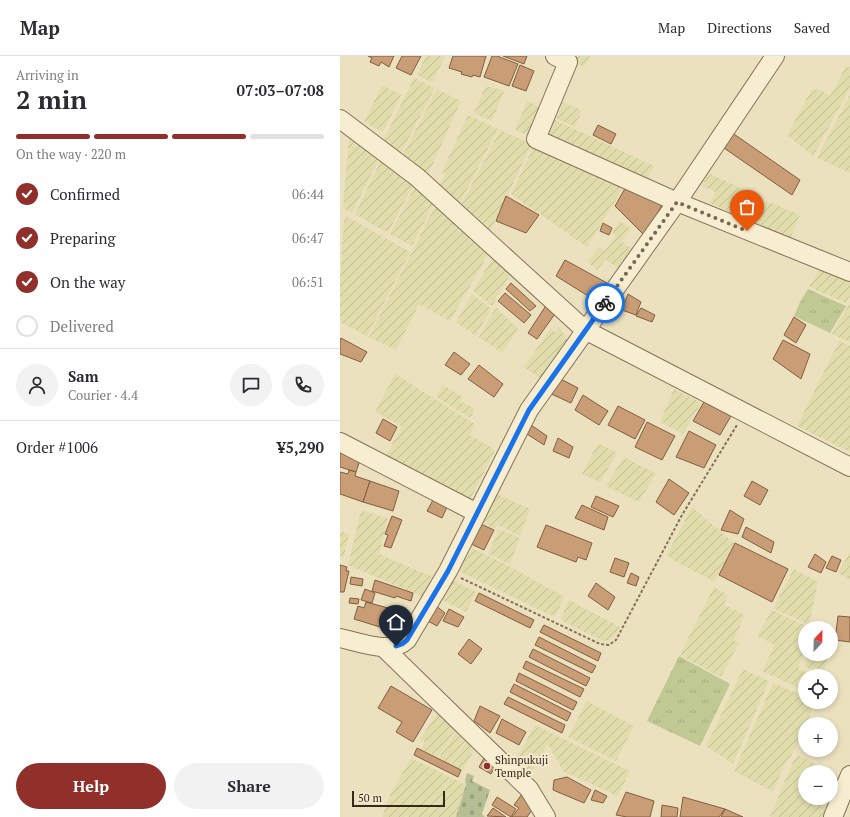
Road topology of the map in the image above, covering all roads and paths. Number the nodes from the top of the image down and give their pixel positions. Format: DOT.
graph roads {
  1 [pos="555,56"];
  2 [pos="775,56"];
  3 [pos="340,119"];
  4 [pos="677,202"];
  5 [pos="850,272"];
  6 [pos="585,330"];
  7 [pos="744,412"];
  8 [pos="340,442"];
  9 [pos="850,467"];
  10 [pos="476,513"];
  11 [pos="448,571"];
  12 [pos="340,638"];
  13 [pos="383,647"];
  14 [pos="850,775"];
  15 [pos="546,817"];
  16 [pos="833,817"];
  1 -- 4 [label="street"];
  2 -- 4 [label="street"];
  3 -- 6 [label="street"];
  4 -- 5 [label="street"];
  4 -- 6 [label="street"];
  6 -- 7 [label="street"];
  6 -- 10 [label="street"];
  7 -- 9 [label="street"];
  7 -- 11 [label="path"];
  8 -- 10 [label="street"];
  10 -- 11 [label="street"];
  11 -- 13 [label="street"];
  12 -- 13 [label="street"];
  13 -- 15 [label="street"];
  14 -- 16 [label="street"];
}
